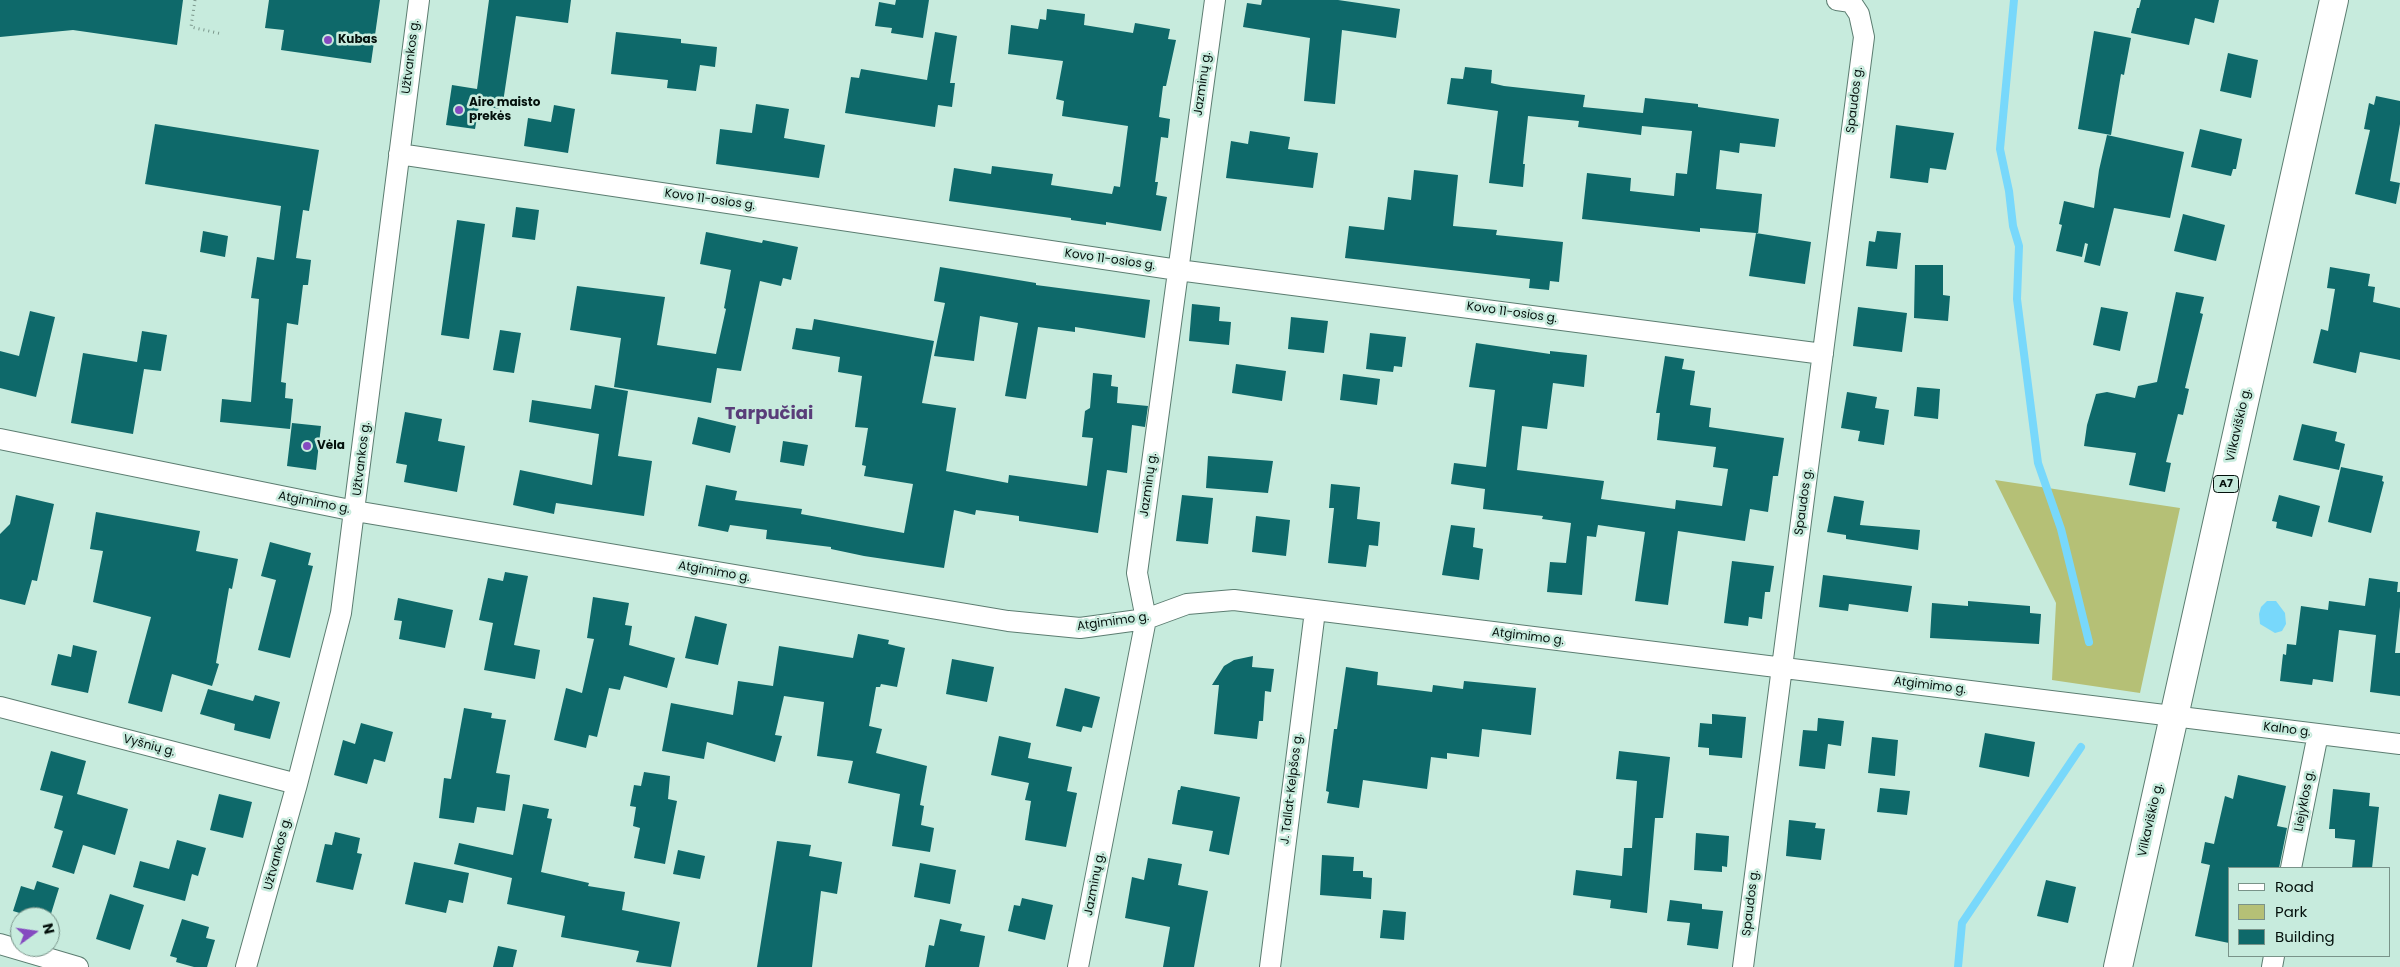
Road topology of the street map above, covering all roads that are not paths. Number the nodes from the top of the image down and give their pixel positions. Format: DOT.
graph roads {
  1 [pos="419,0"];
  2 [pos="1215,0"];
  3 [pos="2334,0"];
  4 [pos="1844,1"];
  5 [pos="400,154"];
  6 [pos="1178,270"];
  7 [pos="1823,354"];
  8 [pos="0,439"];
  9 [pos="355,511"];
  10 [pos="1315,611"];
  11 [pos="1146,619"];
  12 [pos="1782,667"];
  13 [pos="0,708"];
  14 [pos="2174,717"];
  15 [pos="2318,734"];
  16 [pos="2400,744"];
  17 [pos="297,784"];
  18 [pos="2291,867"];
  19 [pos="0,944"];
  20 [pos="78,967"];
  21 [pos="246,967"];
  22 [pos="1078,967"];
  23 [pos="1270,967"];
  24 [pos="1743,967"];
  25 [pos="2118,967"];
  1 -- 5 [label="street, Užtvankos g."];
  2 -- 6 [label="street, Jazminų g."];
  3 -- 14 [label="highway, Vilkaviškio g. / A7"];
  4 -- 7 [label="street, Spaudos g."];
  5 -- 6 [label="street, Kovo 11-osios g."];
  5 -- 9 [label="street, Užtvankos g."];
  6 -- 7 [label="street, Kovo 11-osios g."];
  6 -- 11 [label="street, Jazminų g."];
  7 -- 12 [label="street, Spaudos g."];
  8 -- 9 [label="street, Atgimimo g."];
  9 -- 11 [label="street, Atgimimo g."];
  9 -- 17 [label="street, Užtvankos g."];
  10 -- 11 [label="street, Atgimimo g."];
  10 -- 12 [label="street, Atgimimo g."];
  10 -- 23 [label="street, J. Tallat-Kelpšos g."];
  11 -- 22 [label="street, Jazminų g."];
  12 -- 14 [label="street, Atgimimo g."];
  12 -- 24 [label="street, Spaudos g."];
  13 -- 17 [label="street, Vyšnių g."];
  14 -- 15 [label="street, Kalno g."];
  14 -- 25 [label="highway, Vilkaviškio g. / A7"];
  15 -- 16 [label="street, Kalno g."];
  15 -- 18 [label="street, Liejyklos g."];
  17 -- 21 [label="street, Užtvankos g."];
  19 -- 20 [label="street"];
}
